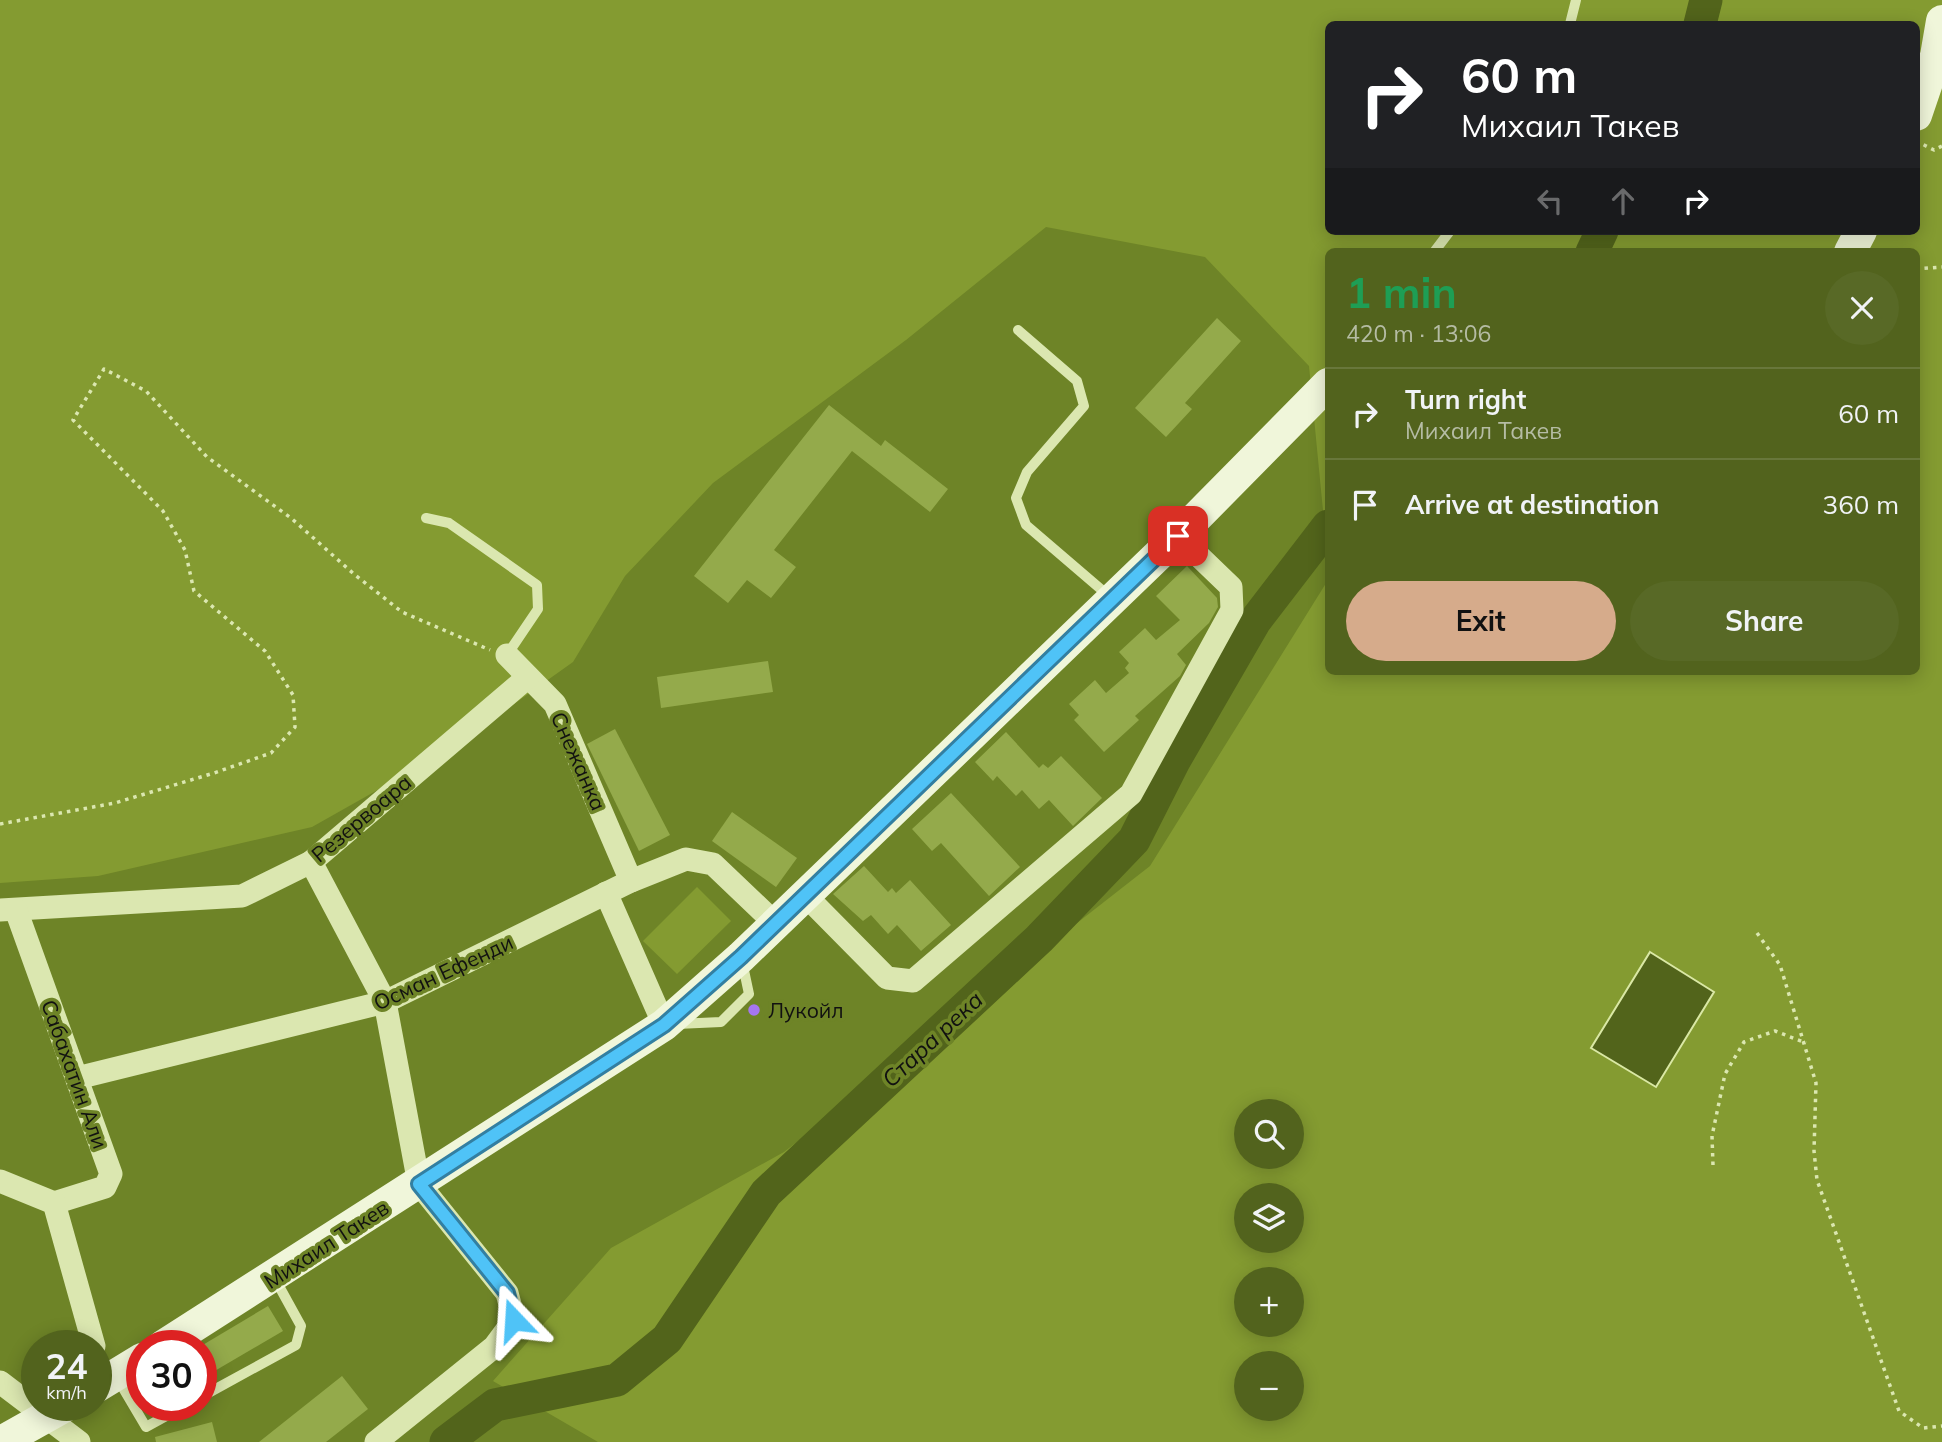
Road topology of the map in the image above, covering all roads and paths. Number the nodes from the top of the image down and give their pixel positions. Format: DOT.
graph roads {
  1 [pos="1576,0"];
  2 [pos="1571,21"];
  3 [pos="1942,21"];
  4 [pos="1920,103"];
  5 [pos="1920,143"];
  6 [pos="1942,146"];
  7 [pos="1942,267"];
  8 [pos="1920,269"];
  9 [pos="1018,330"];
  10 [pos="1325,387"];
  11 [pos="426,518"];
  12 [pos="1178,536"];
  13 [pos="1112,599"];
  14 [pos="509,658"];
  15 [pos="528,677"];
  16 [pos="0,824"];
  17 [pos="311,862"];
  18 [pos="631,881"];
  19 [pos="606,893"];
  20 [pos="805,895"];
  21 [pos="8,910"];
  22 [pos="776,924"];
  23 [pos="1757,933"];
  24 [pos="385,1002"];
  25 [pos="664,1025"];
  26 [pos="1806,1043"];
  27 [pos="77,1078"];
  28 [pos="1713,1165"];
  29 [pos="0,1181"];
  30 [pos="419,1184"];
  31 [pos="54,1203"];
  32 [pos="274,1277"];
  33 [pos="90,1330"];
  34 [pos="189,1330"];
  35 [pos="0,1382"];
  36 [pos="112,1386"];
  37 [pos="217,1388"];
  38 [pos="21,1393"];
  39 [pos="126,1403"];
  40 [pos="39,1421"];
  41 [pos="64,1421"];
  42 [pos="141,1421"];
  43 [pos="157,1421"];
  44 [pos="1942,1426"];
  45 [pos="1,1442"];
  46 [pos="79,1442"];
  47 [pos="376,1442"];
  1 -- 2 [label="lane"];
  3 -- 4 [label="main road"];
  5 -- 6 [label="path"];
  7 -- 8 [label="path"];
  9 -- 13 [label="lane"];
  10 -- 12 [label="main road, Михаил Такев"];
  11 -- 14 [label="lane"];
  12 -- 13 [label="main road, Михаил Такев"];
  12 -- 20 [label="street"];
  13 -- 20 [label="main road, Михаил Такев"];
  14 -- 15 [label="street, Снежанка"];
  14 -- 16 [label="path"];
  15 -- 17 [label="street, Резервоара"];
  15 -- 18 [label="street, Снежанка"];
  17 -- 21 [label="street, Резервоара"];
  17 -- 24 [label="street"];
  18 -- 19 [label="street, Осман Ефенди"];
  18 -- 22 [label="street, Осман Ефенди"];
  19 -- 24 [label="street, Осман Ефенди"];
  19 -- 25 [label="street"];
  20 -- 22 [label="main road, Михаил Такев"];
  21 -- 27 [label="street, Сабахатин Али"];
  22 -- 25 [label="main road, Михаил Такев"];
  23 -- 26 [label="path"];
  24 -- 27 [label="street, Осман Ефенди"];
  24 -- 30 [label="street"];
  25 -- 30 [label="main road, Михаил Такев"];
  26 -- 28 [label="path"];
  26 -- 44 [label="path"];
  27 -- 31 [label="street, Сабахатин Али"];
  29 -- 31 [label="street"];
  30 -- 32 [label="main road, Михаил Такев"];
  30 -- 47 [label="street"];
  31 -- 33 [label="street"];
  32 -- 34 [label="main road, Михаил Такев"];
  32 -- 37 [label="lane"];
  35 -- 38 [label="street"];
  36 -- 39 [label="lane"];
  40 -- 45 [label="main road"];
  41 -- 46 [label="street"];
  42 -- 43 [label="lane"];
}
